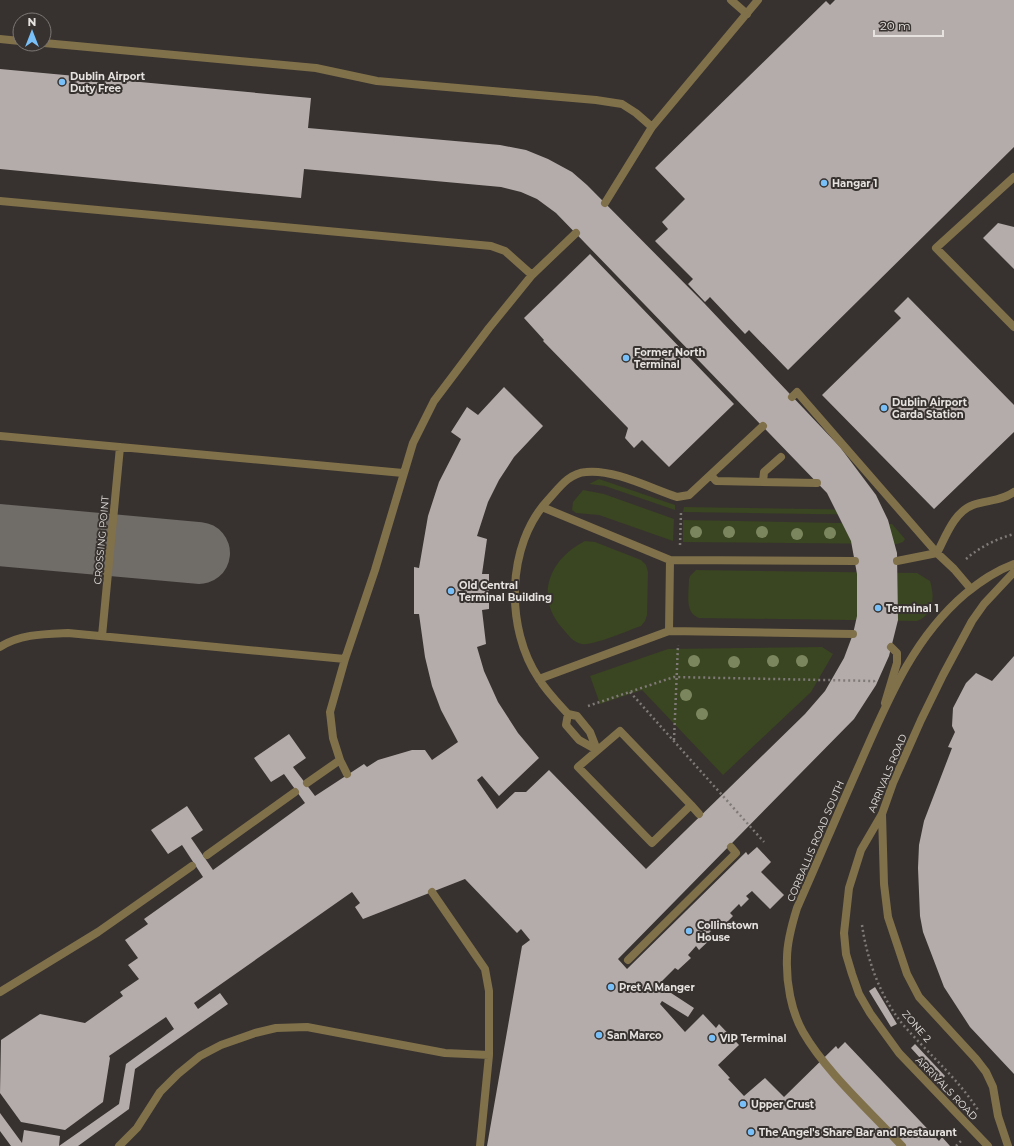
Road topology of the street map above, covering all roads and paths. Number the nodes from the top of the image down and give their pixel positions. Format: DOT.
graph roads {
  1 [pos="731,0"];
  2 [pos="758,0"];
  3 [pos="747,14"];
  4 [pos="0,39"];
  5 [pos="12,40"];
  6 [pos="52,44"];
  7 [pos="652,127"];
  8 [pos="1014,178"];
  9 [pos="0,201"];
  10 [pos="605,203"];
  11 [pos="576,233"];
  12 [pos="532,275"];
  13 [pos="1014,327"];
  14 [pos="792,397"];
  15 [pos="763,426"];
  16 [pos="0,436"];
  17 [pos="120,447"];
  18 [pos="781,457"];
  19 [pos="403,473"];
  20 [pos="711,475"];
  21 [pos="764,482"];
  22 [pos="817,483"];
  23 [pos="1014,492"];
  24 [pos="682,496"];
  25 [pos="542,507"];
  26 [pos="1014,534"];
  27 [pos="937,553"];
  28 [pos="969,556"];
  29 [pos="670,560"];
  30 [pos="679,560"];
  31 [pos="897,561"];
  32 [pos="855,562"];
  33 [pos="1014,564"];
  34 [pos="1014,572"];
  35 [pos="971,589"];
  36 [pos="669,631"];
  37 [pos="678,631"];
  38 [pos="853,634"];
  39 [pos="102,636"];
  40 [pos="0,647"];
  41 [pos="891,647"];
  42 [pos="345,659"];
  43 [pos="676,677"];
  44 [pos="539,679"];
  45 [pos="630,692"];
  46 [pos="884,708"];
  47 [pos="568,714"];
  48 [pos="674,740"];
  49 [pos="597,750"];
  50 [pos="340,760"];
  51 [pos="347,774"];
  52 [pos="307,783"];
  53 [pos="294,792"];
  54 [pos="691,805"];
  55 [pos="699,814"];
  56 [pos="882,814"];
  57 [pos="764,842"];
  58 [pos="731,847"];
  59 [pos="207,855"];
  60 [pos="192,866"];
  61 [pos="432,892"];
  62 [pos="862,922"];
  63 [pos="628,960"];
  64 [pos="0,992"];
  65 [pos="489,1055"];
  66 [pos="979,1113"];
  67 [pos="964,1138"];
  68 [pos="119,1146"];
  69 [pos="480,1146"];
  70 [pos="902,1146"];
  71 [pos="956,1146"];
  72 [pos="988,1146"];
  73 [pos="1008,1146"];
  1 -- 3 [label="street"];
  2 -- 3 [label="street"];
  3 -- 7 [label="street"];
  4 -- 5 [label="street"];
  6 -- 7 [label="street"];
  7 -- 10 [label="street"];
  8 -- 13 [label="street"];
  9 -- 12 [label="street"];
  11 -- 12 [label="street"];
  12 -- 19 [label="street"];
  14 -- 27 [label="street"];
  15 -- 20 [label="street"];
  16 -- 17 [label="street"];
  17 -- 19 [label="street"];
  17 -- 39 [label="street, CROSSING POINT"];
  18 -- 21 [label="street"];
  19 -- 42 [label="street"];
  20 -- 21 [label="street"];
  20 -- 24 [label="street"];
  21 -- 22 [label="street"];
  23 -- 27 [label="street"];
  24 -- 25 [label="street"];
  24 -- 30 [label="path"];
  25 -- 29 [label="street"];
  25 -- 44 [label="street"];
  26 -- 28 [label="path"];
  27 -- 31 [label="street"];
  27 -- 35 [label="street"];
  29 -- 30 [label="street"];
  29 -- 36 [label="street"];
  30 -- 32 [label="street"];
  33 -- 35 [label="street, CORBALLIS ROAD SOUTH"];
  34 -- 56 [label="street, ARRIVALS ROAD"];
  35 -- 46 [label="street, CORBALLIS ROAD SOUTH"];
  36 -- 37 [label="street"];
  36 -- 44 [label="street"];
  37 -- 38 [label="street"];
  37 -- 43 [label="path"];
  39 -- 40 [label="street"];
  39 -- 42 [label="street"];
  41 -- 46 [label="street"];
  42 -- 50 [label="street"];
  43 -- 45 [label="path"];
  43 -- 46 [label="path"];
  43 -- 48 [label="path"];
  44 -- 47 [label="street"];
  45 -- 47 [label="path"];
  45 -- 48 [label="path"];
  46 -- 70 [label="street, CORBALLIS ROAD SOUTH"];
  47 -- 49 [label="street"];
  47 -- 49 [label="street"];
  48 -- 57 [label="path"];
  49 -- 54 [label="street"];
  49 -- 54 [label="street"];
  50 -- 51 [label="street"];
  50 -- 52 [label="street"];
  53 -- 59 [label="street"];
  54 -- 55 [label="street"];
  56 -- 72 [label="street, ARRIVALS ROAD"];
  56 -- 73 [label="street"];
  58 -- 63 [label="street"];
  60 -- 64 [label="street"];
  61 -- 65 [label="street"];
  62 -- 66 [label="path, ZONE 2"];
  65 -- 68 [label="street"];
  65 -- 69 [label="street"];
  67 -- 71 [label="path"];
}
